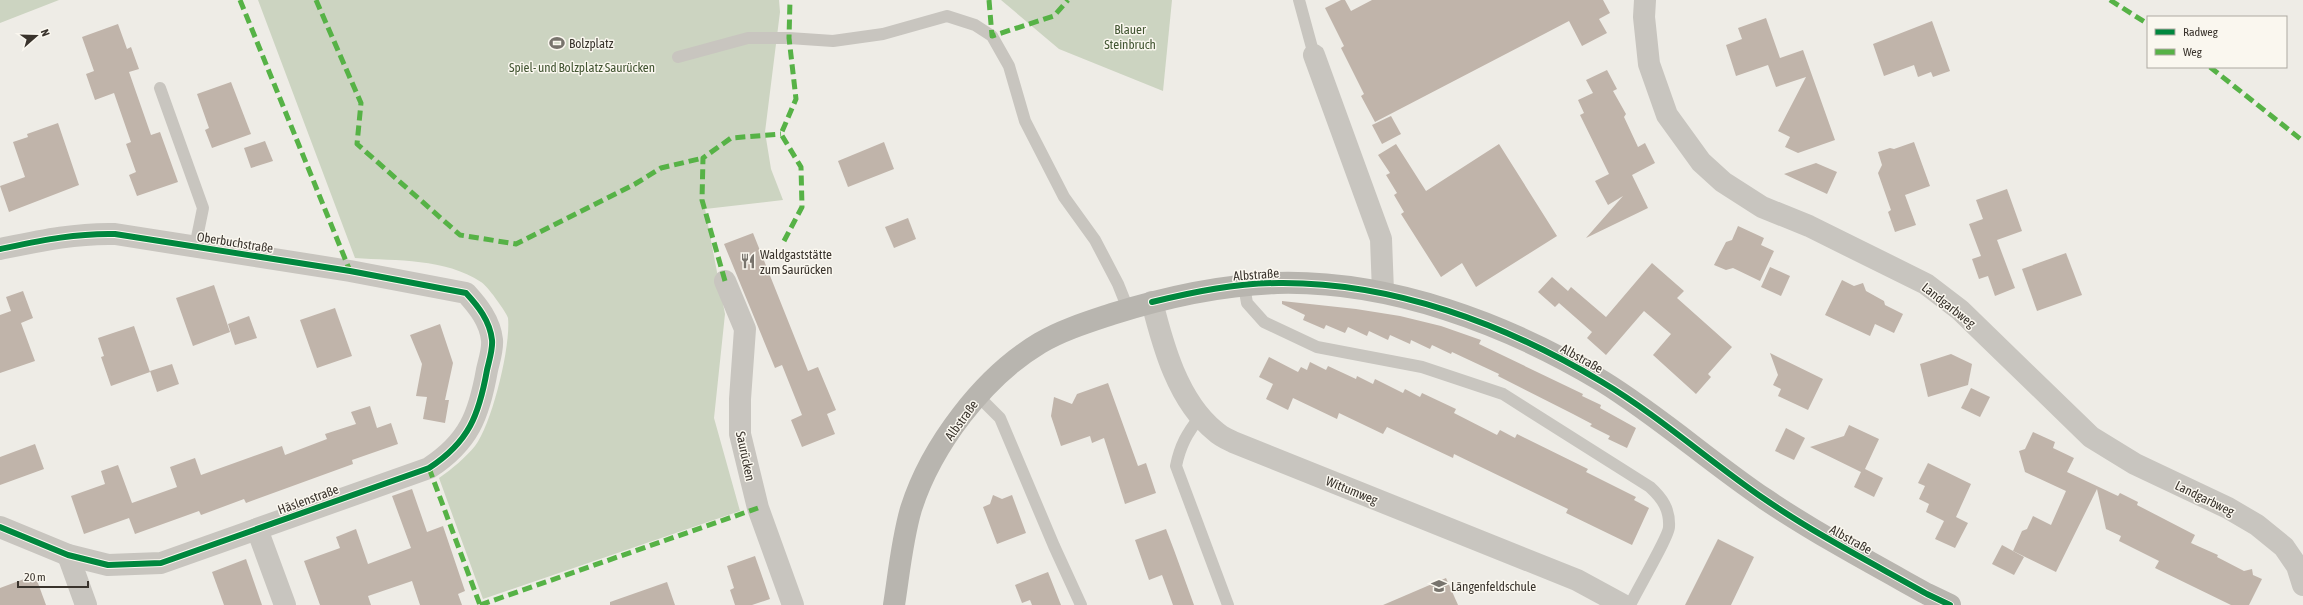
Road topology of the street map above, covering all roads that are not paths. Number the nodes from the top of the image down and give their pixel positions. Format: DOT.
graph roads {
  1 [pos="1299,0"];
  2 [pos="1645,0"];
  3 [pos="1314,55"];
  4 [pos="678,57"];
  5 [pos="160,88"];
  6 [pos="194,247"];
  7 [pos="0,249"];
  8 [pos="725,281"];
  9 [pos="1244,286"];
  10 [pos="1383,292"];
  11 [pos="466,293"];
  12 [pos="1152,302"];
  13 [pos="1128,309"];
  14 [pos="978,396"];
  15 [pos="1200,417"];
  16 [pos="0,527"];
  17 [pos="257,529"];
  18 [pos="68,555"];
  19 [pos="2301,571"];
  20 [pos="86,605"];
  21 [pos="284,605"];
  22 [pos="793,605"];
  23 [pos="894,605"];
  24 [pos="1081,605"];
  25 [pos="1228,605"];
  26 [pos="1624,605"];
  27 [pos="1630,605"];
  28 [pos="1950,605"];
  1 -- 3 [label="lane"];
  2 -- 19 [label="street, Landgarbweg"];
  3 -- 10 [label="street"];
  4 -- 13 [label="lane"];
  5 -- 6 [label="lane"];
  6 -- 7 [label="street, Oberbuchstraße"];
  6 -- 11 [label="street, Oberbuchstraße"];
  8 -- 22 [label="street, Saurücken"];
  9 -- 10 [label="street, Albstraße"];
  9 -- 12 [label="street, Albstraße"];
  9 -- 27 [label="lane"];
  10 -- 28 [label="street, Albstraße"];
  11 -- 17 [label="street, Häslenstraße"];
  12 -- 13 [label="street, Albstraße"];
  12 -- 15 [label="street, Wittumweg"];
  13 -- 14 [label="street, Albstraße"];
  14 -- 23 [label="street, Albstraße"];
  14 -- 24 [label="lane"];
  15 -- 25 [label="lane"];
  15 -- 26 [label="street, Wittumweg"];
  16 -- 18 [label="street, Häslenstraße"];
  17 -- 18 [label="street, Häslenstraße"];
  17 -- 21 [label="street"];
  18 -- 20 [label="street"];
}
